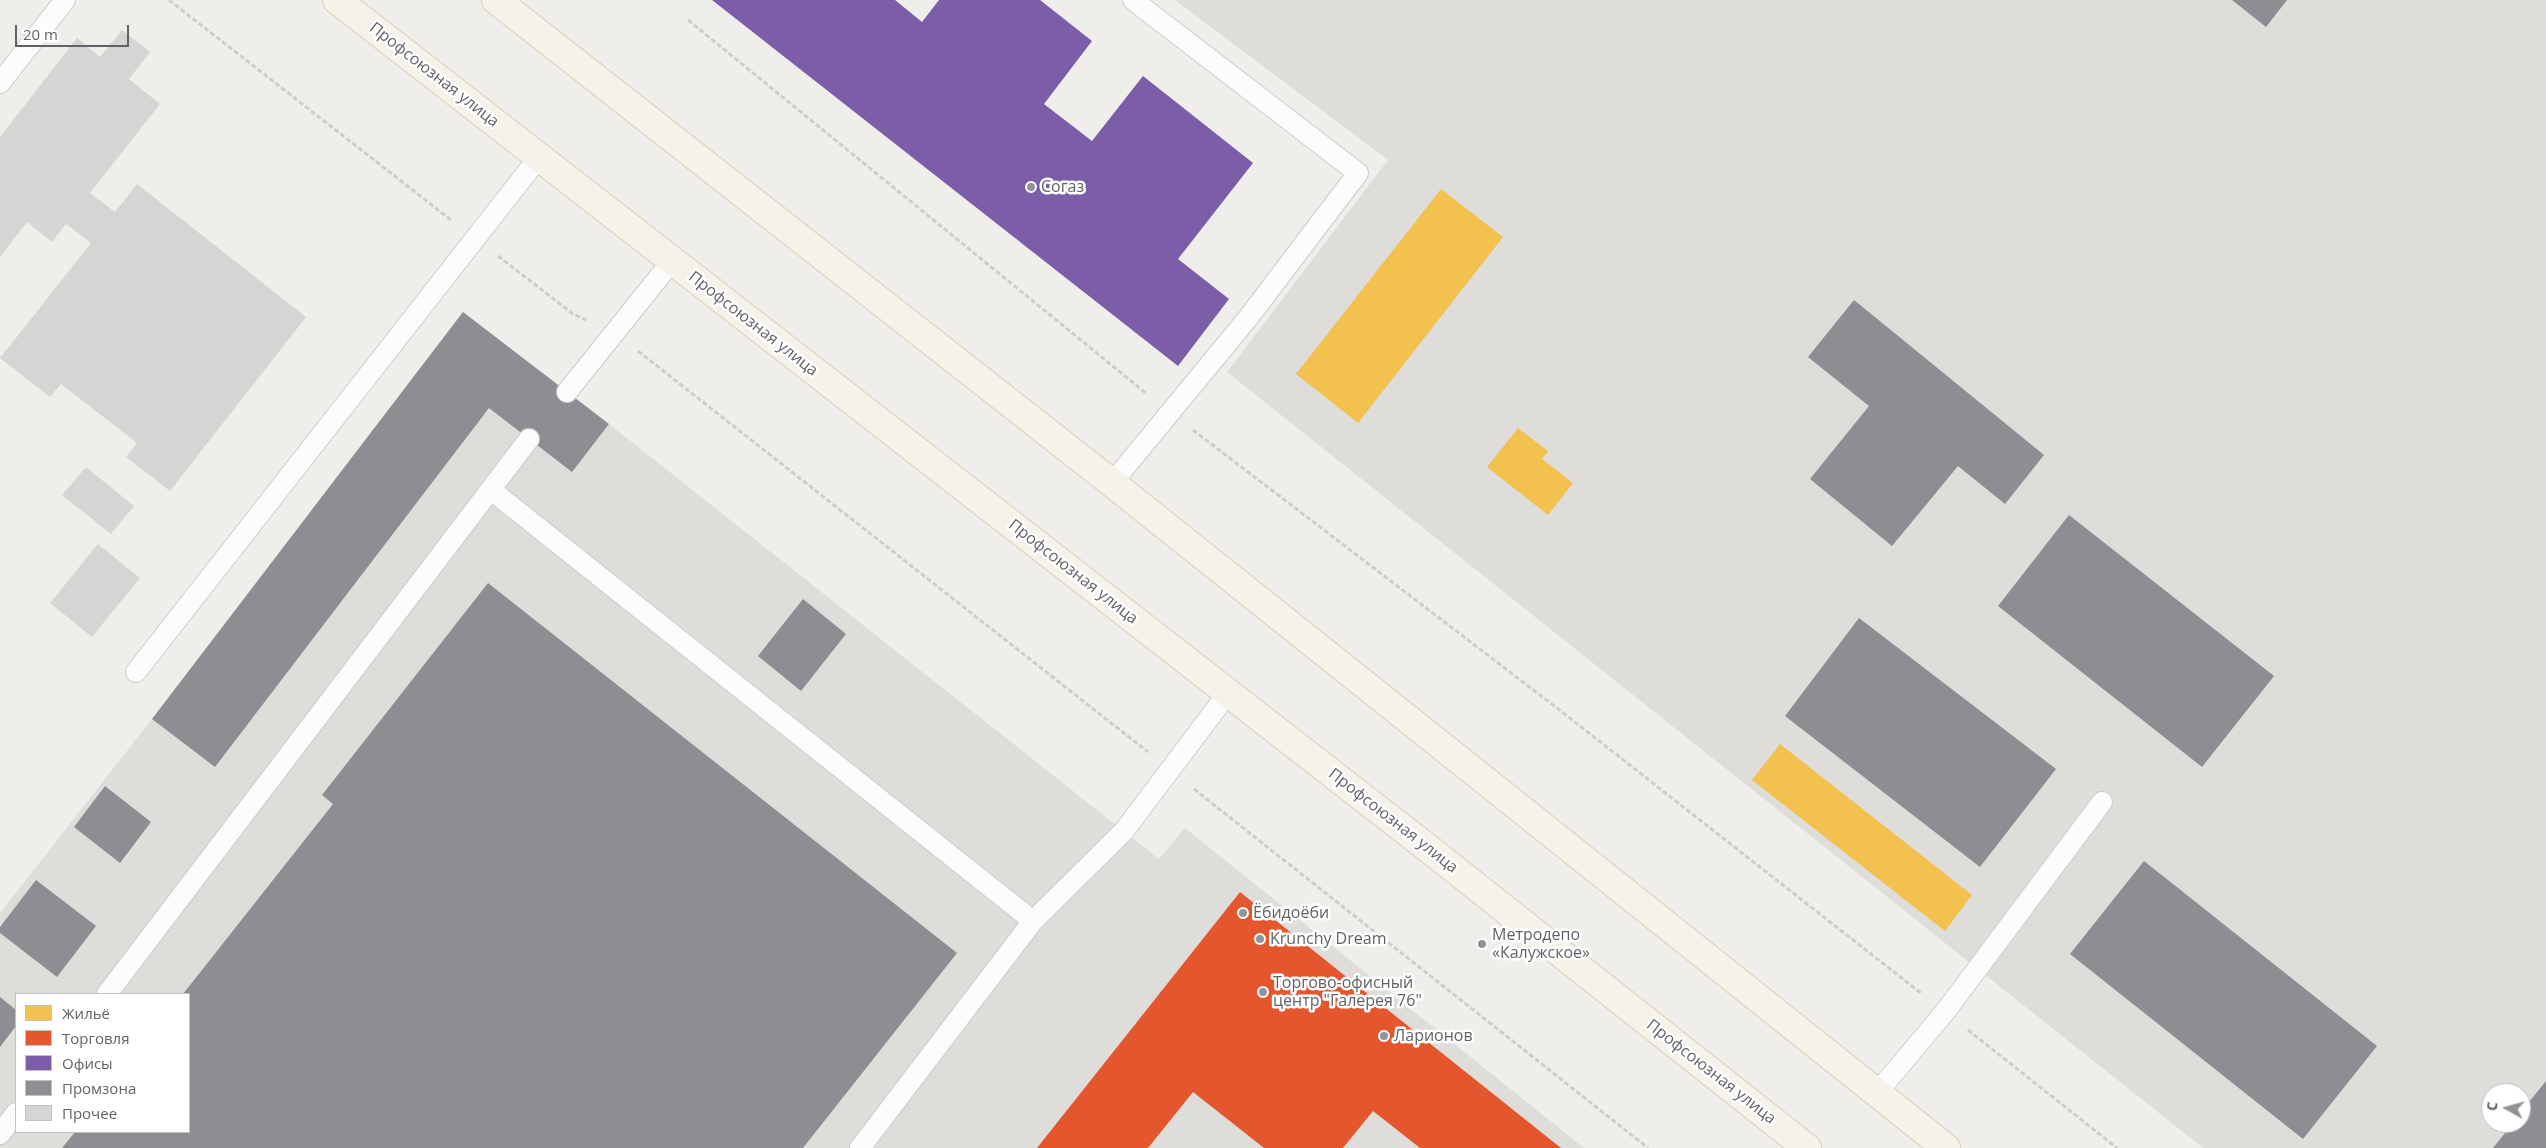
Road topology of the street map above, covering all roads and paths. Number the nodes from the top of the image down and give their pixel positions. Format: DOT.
graph roads {
  1 [pos="65,0"];
  2 [pos="169,0"];
  3 [pos="337,0"];
  4 [pos="496,0"];
  5 [pos="1132,0"];
  6 [pos="688,20"];
  7 [pos="0,83"];
  8 [pos="539,157"];
  9 [pos="476,238"];
  10 [pos="672,261"];
  11 [pos="614,333"];
  12 [pos="567,392"];
  13 [pos="1170,412"];
  14 [pos="529,439"];
  15 [pos="1112,483"];
  16 [pos="491,490"];
  17 [pos="136,672"];
  18 [pos="1228,693"];
  19 [pos="1170,770"];
  20 [pos="2102,802"];
  21 [pos="1033,921"];
  22 [pos="108,993"];
  23 [pos="1945,1012"];
  24 [pos="1876,1094"];
  25 [pos="15,1114"];
  26 [pos="0,1134"];
  27 [pos="860,1148"];
  28 [pos="1648,1148"];
  29 [pos="1807,1148"];
  30 [pos="1946,1148"];
  31 [pos="2117,1148"];
  1 -- 7 [label="lane"];
  2 -- 9 [label="path"];
  3 -- 8 [label="main road, Профсоюзная улица"];
  4 -- 15 [label="main road"];
  5 -- 13 [label="lane"];
  6 -- 13 [label="path"];
  8 -- 9 [label="lane"];
  8 -- 10 [label="main road, Профсоюзная улица"];
  9 -- 11 [label="path"];
  9 -- 17 [label="lane"];
  10 -- 11 [label="lane"];
  10 -- 18 [label="main road, Профсоюзная улица"];
  11 -- 12 [label="lane"];
  11 -- 19 [label="path"];
  13 -- 15 [label="lane"];
  13 -- 23 [label="path"];
  14 -- 16 [label="lane"];
  15 -- 24 [label="main road"];
  16 -- 21 [label="lane"];
  16 -- 22 [label="lane"];
  18 -- 19 [label="lane"];
  18 -- 29 [label="main road, Профсоюзная улица"];
  19 -- 21 [label="lane"];
  19 -- 28 [label="path"];
  20 -- 23 [label="lane"];
  21 -- 27 [label="lane"];
  23 -- 24 [label="lane"];
  23 -- 31 [label="path"];
  24 -- 30 [label="main road"];
  25 -- 26 [label="lane"];
}
